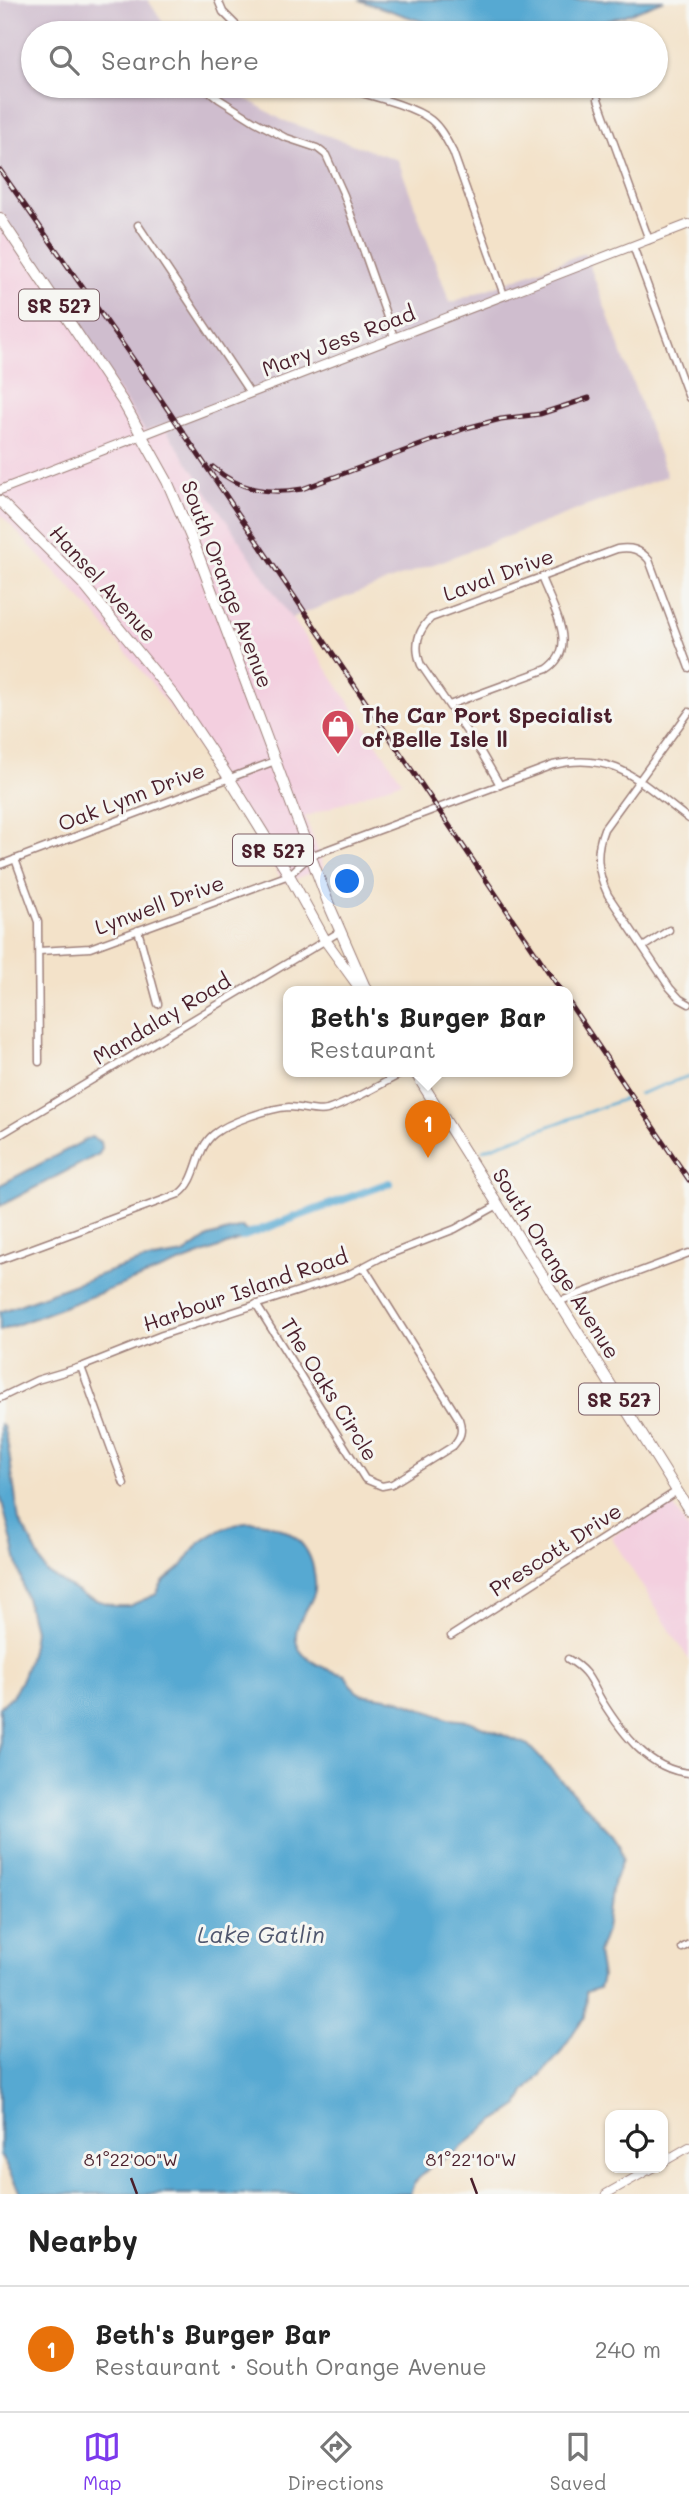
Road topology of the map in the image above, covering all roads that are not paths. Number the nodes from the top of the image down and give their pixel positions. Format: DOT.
graph roads {
  1 [pos="218,0"];
  2 [pos="232,21"];
  3 [pos="218,98"];
  4 [pos="374,98"];
  5 [pos="598,99"];
  6 [pos="0,218"];
  7 [pos="689,224"];
  8 [pos="138,225"];
  9 [pos="649,240"];
  10 [pos="633,246"];
  11 [pos="504,295"];
  12 [pos="394,337"];
  13 [pos="250,393"];
  14 [pos="689,398"];
  15 [pos="144,436"];
  16 [pos="0,490"];
  17 [pos="0,501"];
  18 [pos="541,577"];
  19 [pos="689,668"];
  20 [pos="449,705"];
  21 [pos="689,712"];
  22 [pos="275,761"];
  23 [pos="229,778"];
  24 [pos="639,782"];
  25 [pos="500,785"];
  26 [pos="689,819"];
  27 [pos="310,856"];
  28 [pos="15,859"];
  29 [pos="0,864"];
  30 [pos="289,874"];
  31 [pos="138,930"];
  32 [pos="669,930"];
  33 [pos="341,931"];
  34 [pos="325,940"];
  35 [pos="643,947"];
  36 [pos="39,951"];
  37 [pos="360,986"];
  38 [pos="363,986"];
  39 [pos="689,1003"];
  40 [pos="158,1004"];
  41 [pos="39,1062"];
  42 [pos="395,1077"];
  43 [pos="418,1077"];
  44 [pos="0,1136"];
  45 [pos="498,1205"];
  46 [pos="689,1253"];
  47 [pos="0,1259"];
  48 [pos="364,1267"];
  49 [pos="558,1302"];
  50 [pos="256,1304"];
  51 [pos="81,1367"];
  52 [pos="0,1398"];
  53 [pos="124,1484"];
  54 [pos="677,1491"];
  55 [pos="689,1510"];
  56 [pos="451,1636"];
  57 [pos="568,1659"];
  58 [pos="689,1773"];
  59 [pos="689,2147"];
  60 [pos="668,2159"];
  61 [pos="643,2173"];
  62 [pos="606,2194"];
  1 -- 2 [label="street"];
  3 -- 12 [label="street"];
  4 -- 11 [label="street"];
  5 -- 9 [label="street"];
  6 -- 15 [label="main road, South Orange Avenue / SR 527"];
  7 -- 9 [label="street, Mary Jess Road"];
  8 -- 13 [label="street"];
  9 -- 10 [label="street, Mary Jess Road"];
  10 -- 11 [label="street, Mary Jess Road"];
  10 -- 14 [label="street"];
  11 -- 12 [label="street, Mary Jess Road"];
  12 -- 13 [label="street, Mary Jess Road"];
  13 -- 15 [label="street, Mary Jess Road"];
  15 -- 16 [label="street, Mary Jess Road"];
  15 -- 22 [label="main road, South Orange Avenue / SR 527"];
  17 -- 23 [label="main road, Hansel Avenue / SR 527"];
  18 -- 19 [label="street, Laval Drive"];
  18 -- 20 [label="street"];
  18 -- 20 [label="street, Laval Drive"];
  20 -- 25 [label="street, Laval Drive"];
  21 -- 24 [label="street"];
  22 -- 23 [label="street, Oak Lynn Drive"];
  22 -- 27 [label="main road, South Orange Avenue / SR 527"];
  23 -- 28 [label="street, Oak Lynn Drive"];
  23 -- 30 [label="main road, Hansel Avenue / SR 527"];
  24 -- 25 [label="street"];
  24 -- 26 [label="street"];
  24 -- 35 [label="street"];
  25 -- 27 [label="street"];
  27 -- 30 [label="street"];
  27 -- 33 [label="main road, South Orange Avenue / SR 527"];
  28 -- 29 [label="street, Oak Lynn Drive"];
  28 -- 36 [label="street"];
  30 -- 31 [label="street, Lynwell Drive"];
  30 -- 34 [label="main road, Hansel Avenue / SR 527"];
  31 -- 36 [label="street, Lynwell Drive"];
  31 -- 40 [label="street"];
  32 -- 35 [label="street"];
  33 -- 34 [label="street, Mandalay Road"];
  33 -- 38 [label="main road, South Orange Avenue / SR 527"];
  34 -- 37 [label="main road, Hansel Avenue / SR 527"];
  34 -- 44 [label="street, Mandalay Road"];
  35 -- 39 [label="street"];
  36 -- 41 [label="street"];
  42 -- 47 [label="street"];
  43 -- 45 [label="main road, South Orange Avenue / SR 527"];
  45 -- 48 [label="street, Harbour Island Road"];
  45 -- 49 [label="main road, South Orange Avenue / SR 527"];
  46 -- 49 [label="street"];
  48 -- 50 [label="street, Harbour Island Road"];
  48 -- 50 [label="street, The Oaks Circle"];
  49 -- 54 [label="main road, South Orange Avenue / SR 527"];
  50 -- 51 [label="street, Harbour Island Road"];
  51 -- 52 [label="street, Harbour Island Road"];
  51 -- 53 [label="street"];
  54 -- 55 [label="main road, South Orange Avenue / SR 527"];
  54 -- 56 [label="street, Prescott Drive"];
  57 -- 58 [label="street"];
  59 -- 60 [label="street"];
  61 -- 62 [label="street"];
}
